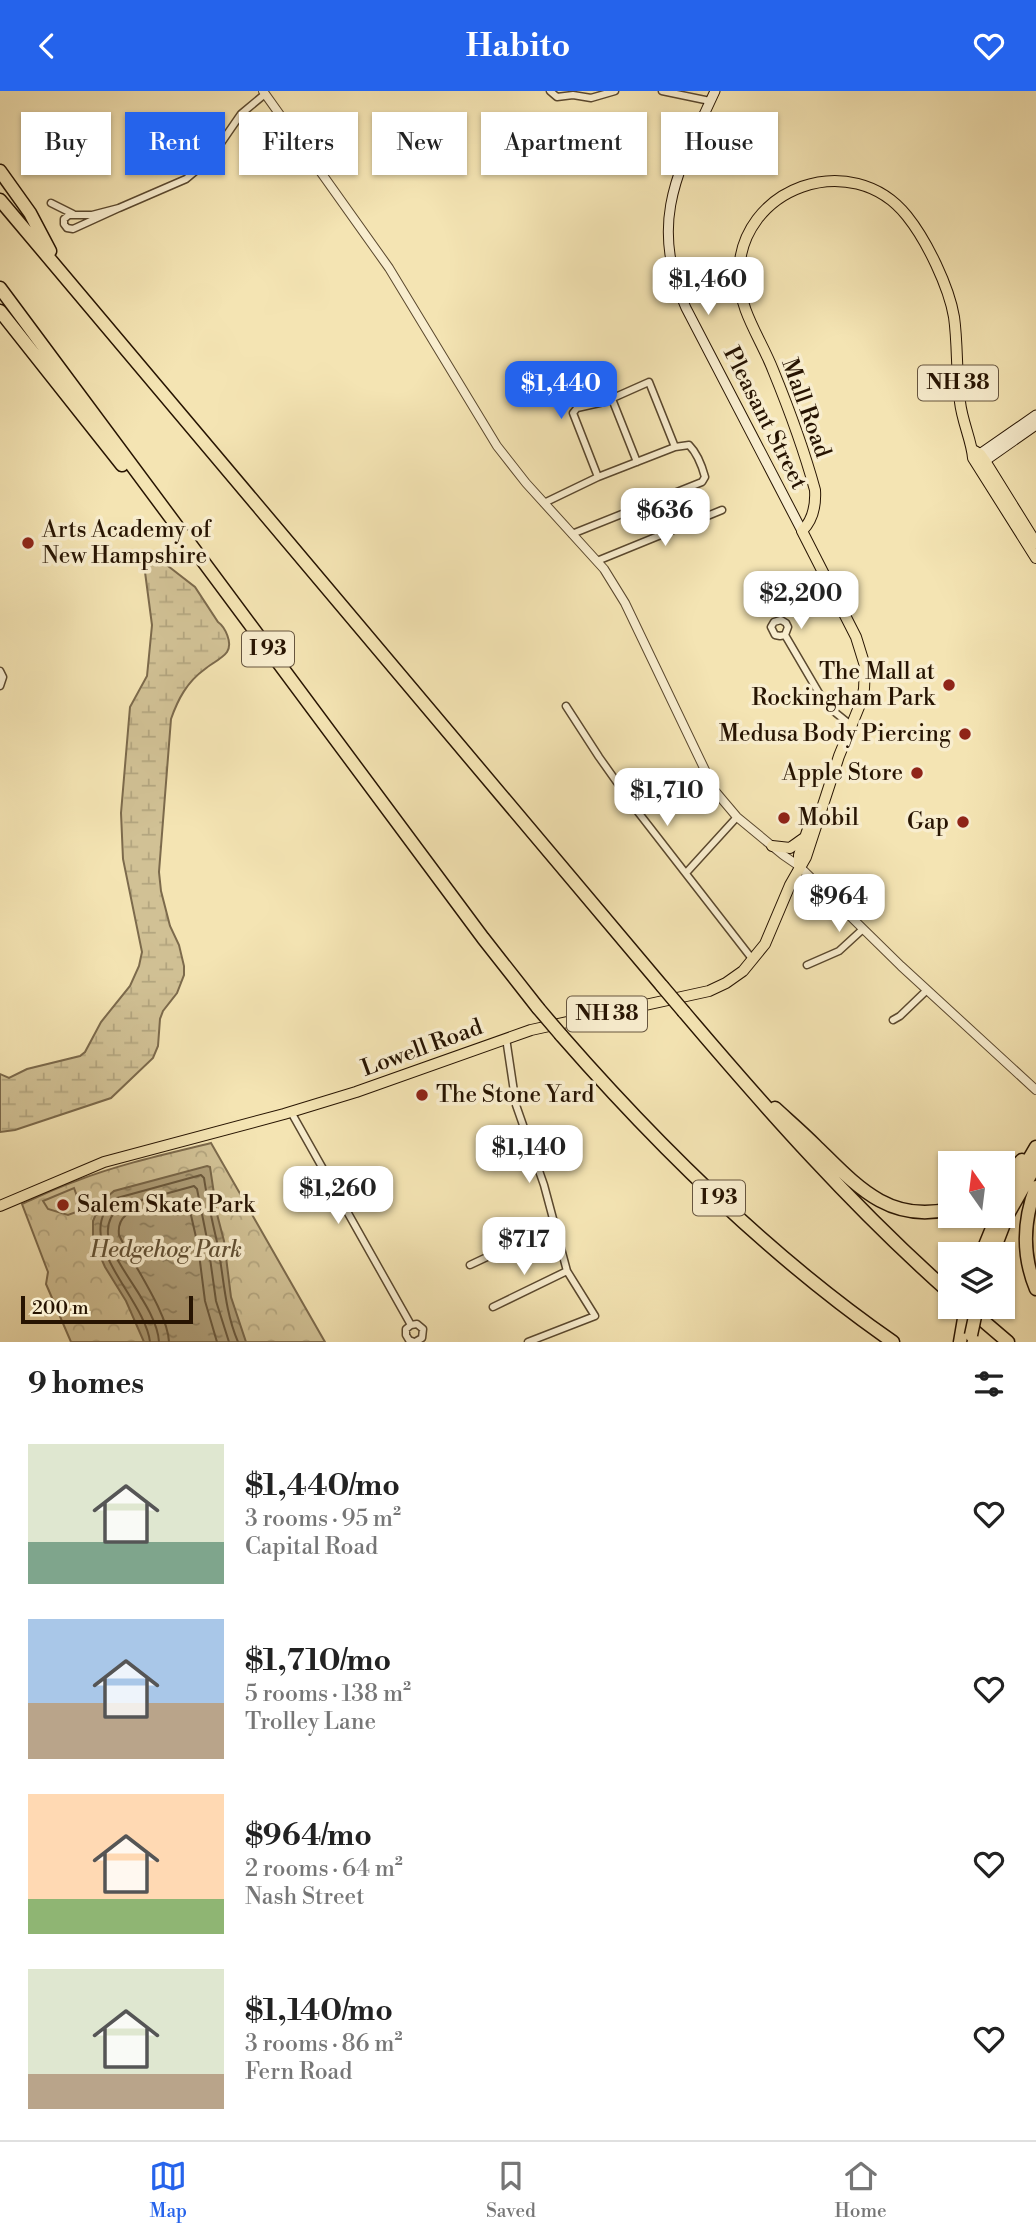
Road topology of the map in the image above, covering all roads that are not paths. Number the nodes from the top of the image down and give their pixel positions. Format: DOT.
graph roads {
  1 [pos="550,91"];
  2 [pos="615,91"];
  3 [pos="662,91"];
  4 [pos="715,91"];
  5 [pos="264,93"];
  6 [pos="573,93"];
  7 [pos="710,101"];
  8 [pos="0,171"];
  9 [pos="0,200"];
  10 [pos="119,208"];
  11 [pos="75,215"];
  12 [pos="64,224"];
  13 [pos="61,272"];
  14 [pos="0,288"];
  15 [pos="0,311"];
  16 [pos="611,399"];
  17 [pos="1036,415"];
  18 [pos="1036,425"];
  19 [pos="675,447"];
  20 [pos="978,458"];
  21 [pos="637,462"];
  22 [pos="598,477"];
  23 [pos="544,503"];
  24 [pos="722,510"];
  25 [pos="802,531"];
  26 [pos="572,534"];
  27 [pos="1036,543"];
  28 [pos="1036,558"];
  29 [pos="597,561"];
  30 [pos="208,569"];
  31 [pos="785,635"];
  32 [pos="0,671"];
  33 [pos="0,686"];
  34 [pos="566,706"];
  35 [pos="852,726"];
  36 [pos="839,757"];
  37 [pos="737,817"];
  38 [pos="805,838"];
  39 [pos="772,846"];
  40 [pos="799,866"];
  41 [pos="687,873"];
  42 [pos="863,929"];
  43 [pos="753,960"];
  44 [pos="807,965"];
  45 [pos="927,990"];
  46 [pos="937,999"];
  47 [pos="916,1001"];
  48 [pos="893,1020"];
  49 [pos="506,1038"];
  50 [pos="728,1064"];
  51 [pos="1036,1090"];
  52 [pos="291,1112"];
  53 [pos="1036,1147"];
  54 [pos="1036,1165"];
  55 [pos="1015,1168"];
  56 [pos="1015,1183"];
  57 [pos="1036,1187"];
  58 [pos="0,1206"];
  59 [pos="938,1211"];
  60 [pos="555,1225"];
  61 [pos="997,1242"];
  62 [pos="470,1265"];
  63 [pos="567,1271"];
  64 [pos="938,1282"];
  65 [pos="1036,1289"];
  66 [pos="493,1307"];
  67 [pos="972,1319"];
  68 [pos="981,1319"];
  69 [pos="411,1325"];
  70 [pos="966,1336"];
  71 [pos="415,1342"];
  72 [pos="528,1342"];
  73 [pos="893,1342"];
  74 [pos="1008,1342"];
  1 -- 6 [label="street"];
  2 -- 6 [label="street"];
  3 -- 7 [label="street"];
  4 -- 7 [label="main road, Pleasant Street"];
  5 -- 10 [label="street"];
  5 -- 23 [label="street"];
  7 -- 25 [label="main road, Pleasant Street"];
  8 -- 13 [label="highway"];
  9 -- 13 [label="highway"];
  10 -- 11 [label="street"];
  10 -- 12 [label="street"];
  11 -- 12 [label="street"];
  11 -- 12 [label="street"];
  13 -- 50 [label="highway, bridge"];
  14 -- 30 [label="highway, I 93"];
  15 -- 30 [label="highway"];
  16 -- 19 [label="street"];
  16 -- 21 [label="street"];
  16 -- 22 [label="street"];
  17 -- 20 [label="main road"];
  18 -- 20 [label="main road"];
  19 -- 21 [label="street"];
  19 -- 26 [label="street"];
  20 -- 25 [label="main road, Mall Road / NH 38"];
  20 -- 27 [label="main road, Mall Road / NH 38"];
  20 -- 28 [label="main road, Mall Road / NH 38"];
  21 -- 22 [label="street"];
  22 -- 23 [label="street"];
  23 -- 26 [label="street"];
  24 -- 29 [label="street"];
  25 -- 35 [label="main road, Pleasant Street / NH 38"];
  26 -- 29 [label="street"];
  29 -- 37 [label="street"];
  30 -- 73 [label="highway, I 93, bridge"];
  31 -- 35 [label="street"];
  32 -- 33 [label="street"];
  34 -- 41 [label="street"];
  35 -- 36 [label="main road, Pleasant Street / NH 38"];
  36 -- 38 [label="main road, Pleasant Street / NH 38"];
  36 -- 40 [label="main road, Pleasant Street / NH 38"];
  37 -- 39 [label="street"];
  37 -- 41 [label="street"];
  38 -- 39 [label="main road"];
  38 -- 40 [label="main road, Pleasant Street / NH 38"];
  39 -- 40 [label="street"];
  40 -- 42 [label="street"];
  40 -- 43 [label="main road, Lowell Road / NH 38"];
  41 -- 43 [label="street"];
  42 -- 44 [label="street"];
  42 -- 45 [label="street"];
  43 -- 49 [label="main road, Lowell Road / NH 38"];
  45 -- 46 [label="street"];
  45 -- 47 [label="street"];
  46 -- 47 [label="street"];
  46 -- 51 [label="street"];
  47 -- 48 [label="street"];
  49 -- 52 [label="main road, Lowell Road / NH 38"];
  49 -- 60 [label="street"];
  50 -- 59 [label="highway"];
  50 -- 64 [label="highway"];
  52 -- 58 [label="main road, Lowell Road / NH 38"];
  52 -- 69 [label="street"];
  53 -- 55 [label="highway"];
  53 -- 56 [label="highway"];
  54 -- 61 [label="highway"];
  57 -- 65 [label="highway"];
  60 -- 62 [label="street"];
  60 -- 63 [label="street"];
  63 -- 66 [label="street"];
  63 -- 72 [label="street"];
  67 -- 70 [label="highway, bridge"];
  68 -- 74 [label="highway"];
  69 -- 71 [label="street"];
  69 -- 71 [label="street"];
}
